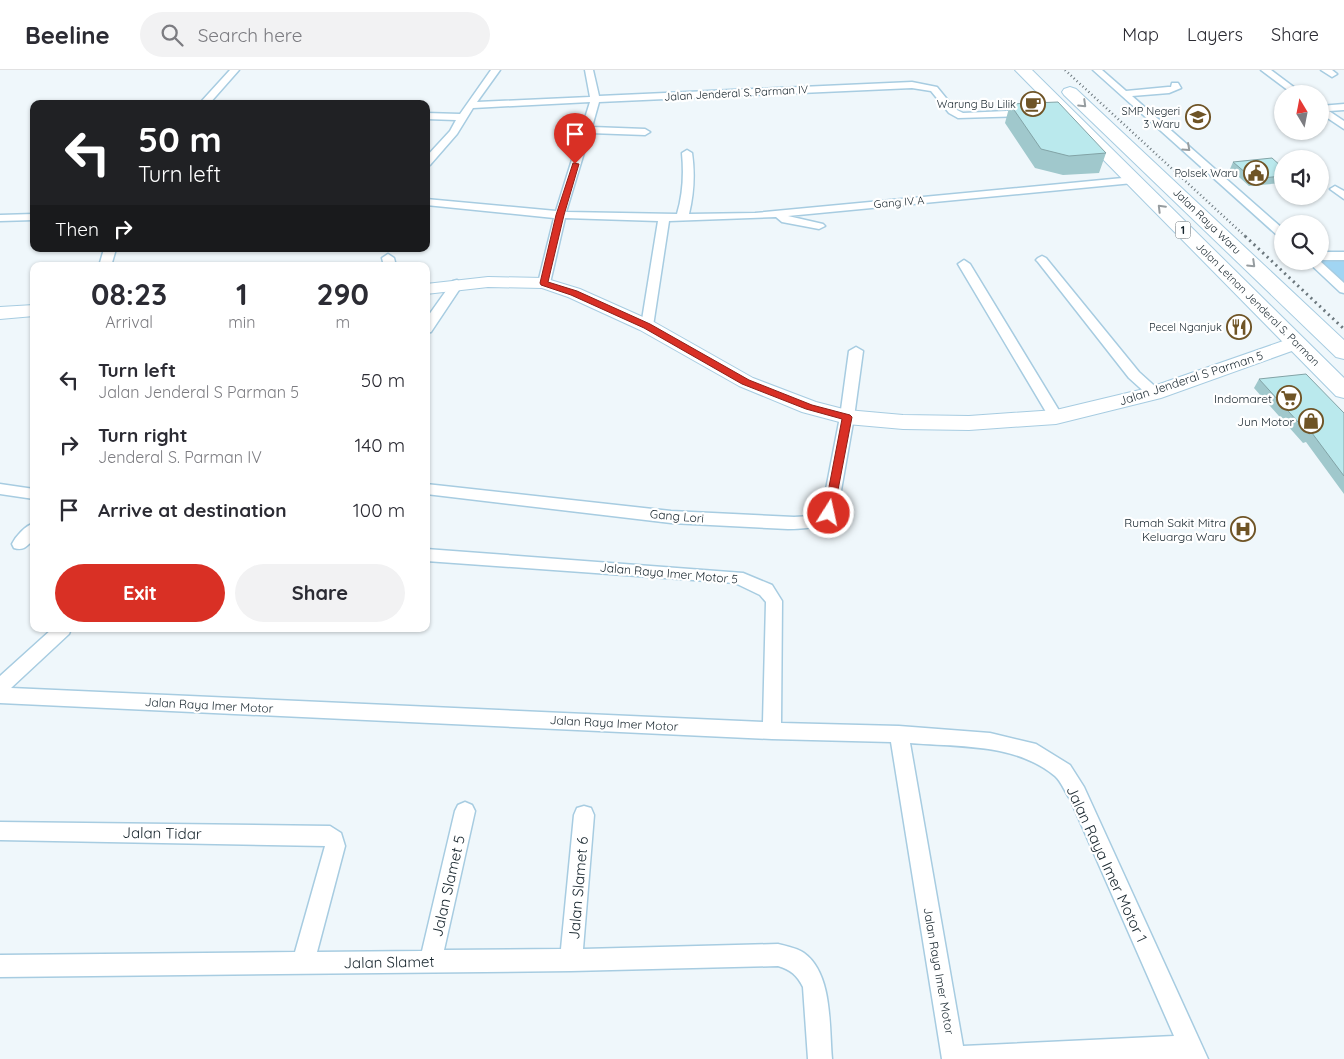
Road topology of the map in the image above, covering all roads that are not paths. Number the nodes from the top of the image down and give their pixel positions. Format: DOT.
graph roads {
  1 [pos="235,70"];
  2 [pos="496,70"];
  3 [pos="590,70"];
  4 [pos="1023,70"];
  5 [pos="1048,70"];
  6 [pos="1097,70"];
  7 [pos="1265,70"];
  8 [pos="1175,85"];
  9 [pos="1286,85"];
  10 [pos="1126,94"];
  11 [pos="208,100"];
  12 [pos="595,100"];
  13 [pos="470,105"];
  14 [pos="1344,108"];
  15 [pos="1329,109"];
  16 [pos="1053,111"];
  17 [pos="1329,115"];
  18 [pos="430,116"];
  19 [pos="463,117"];
  20 [pos="1344,126"];
  21 [pos="586,130"];
  22 [pos="645,132"];
  23 [pos="687,153"];
  24 [pos="430,159"];
  25 [pos="1133,180"];
  26 [pos="430,202"];
  27 [pos="777,214"];
  28 [pos="560,215"];
  29 [pos="30,217"];
  30 [pos="0,218"];
  31 [pos="664,218"];
  32 [pos="682,218"];
  33 [pos="819,226"];
  34 [pos="1274,227"];
  35 [pos="1329,256"];
  36 [pos="1344,256"];
  37 [pos="1042,260"];
  38 [pos="964,264"];
  39 [pos="1323,270"];
  40 [pos="544,283"];
  41 [pos="457,284"];
  42 [pos="430,288"];
  43 [pos="1344,289"];
  44 [pos="30,310"];
  45 [pos="0,313"];
  46 [pos="430,323"];
  47 [pos="647,326"];
  48 [pos="1296,343"];
  49 [pos="856,351"];
  50 [pos="1344,352"];
  51 [pos="1344,390"];
  52 [pos="1154,393"];
  53 [pos="847,417"];
  54 [pos="1056,417"];
  55 [pos="0,489"];
  56 [pos="430,489"];
  57 [pos="30,493"];
  58 [pos="30,533"];
  59 [pos="20,544"];
  60 [pos="430,556"];
  61 [pos="60,632"];
  62 [pos="0,687"];
  63 [pos="0,695"];
  64 [pos="772,731"];
  65 [pos="898,734"];
  66 [pos="465,811"];
  67 [pos="584,815"];
  68 [pos="0,832"];
  69 [pos="571,960"];
  70 [pos="431,961"];
  71 [pos="303,963"];
  72 [pos="0,966"];
  73 [pos="1193,1053"];
  74 [pos="820,1059"];
  75 [pos="954,1059"];
  1 -- 11 [label="street"];
  2 -- 13 [label="street"];
  3 -- 12 [label="street"];
  4 -- 16 [label="highway, Jalan Letnan Jenderal S. Parman / 1"];
  5 -- 50 [label="highway, Jalan Raya Waru / 1, one-way"];
  6 -- 10 [label="street"];
  7 -- 9 [label="street"];
  8 -- 10 [label="street"];
  10 -- 34 [label="street, one-way"];
  12 -- 13 [label="street, Jalan Jenderal S. Parman IV"];
  12 -- 16 [label="street, Jalan Jenderal S. Parman IV"];
  12 -- 21 [label="street"];
  13 -- 19 [label="street"];
  14 -- 15 [label="street"];
  16 -- 25 [label="highway, Jalan Letnan Jenderal S. Parman / 1"];
  17 -- 20 [label="street"];
  18 -- 19 [label="street"];
  19 -- 24 [label="street"];
  21 -- 22 [label="street"];
  21 -- 28 [label="street"];
  23 -- 32 [label="street"];
  25 -- 27 [label="street, Gang IV A"];
  48 -- 25 [label="highway, Jalan Letnan Jenderal S. Parman / 1, one-way"];
  26 -- 28 [label="street"];
  27 -- 32 [label="street, Gang IV A"];
  27 -- 33 [label="street"];
  28 -- 31 [label="street"];
  28 -- 40 [label="street"];
  29 -- 30 [label="street"];
  31 -- 32 [label="street, Gang IV A"];
  31 -- 47 [label="street"];
  35 -- 36 [label="street"];
  37 -- 52 [label="street"];
  38 -- 54 [label="street"];
  39 -- 43 [label="street"];
  40 -- 41 [label="street, Jalan Jenderal S Parman 5"];
  40 -- 47 [label="street, Jalan Jenderal S Parman 5"];
  41 -- 42 [label="street, Jalan Jenderal S Parman 5"];
  41 -- 46 [label="street"];
  44 -- 45 [label="street"];
  47 -- 53 [label="street, Jalan Jenderal S Parman 5"];
  48 -- 51 [label="highway, Jalan Letnan Jenderal S. Parman / 1"];
  48 -- 52 [label="street, Jalan Jenderal S Parman 5"];
  49 -- 53 [label="street"];
  52 -- 54 [label="street, Jalan Jenderal S Parman 5"];
  53 -- 54 [label="street, Jalan Jenderal S Parman 5"];
  53 -- 56 [label="street, Gang Lori"];
  55 -- 57 [label="street"];
  58 -- 59 [label="street"];
  60 -- 64 [label="street, Jalan Raya Imer Motor 5"];
  61 -- 62 [label="street"];
  63 -- 64 [label="street, Jalan Raya Imer Motor"];
  64 -- 65 [label="street, Jalan Raya Imer Motor"];
  65 -- 73 [label="street, Jalan Raya Imer Motor 1"];
  65 -- 75 [label="street, Jalan Raya Imer Motor"];
  66 -- 70 [label="street, Jalan Slamet 5"];
  67 -- 69 [label="street, Jalan Slamet 6"];
  68 -- 71 [label="street, Jalan Tidar"];
  69 -- 70 [label="street, Jalan Slamet"];
  69 -- 74 [label="street, Jalan Slamet"];
  70 -- 71 [label="street, Jalan Slamet"];
  71 -- 72 [label="street, Jalan Slamet"];
  73 -- 75 [label="street"];
}
